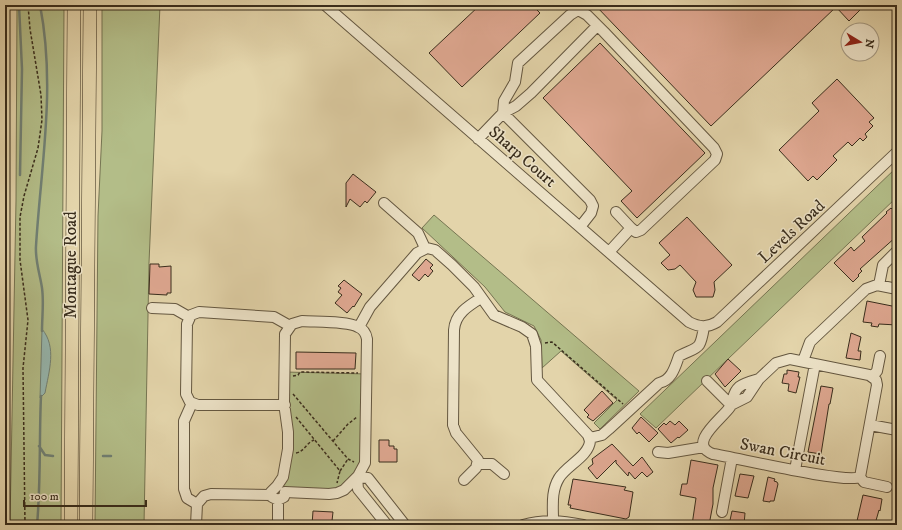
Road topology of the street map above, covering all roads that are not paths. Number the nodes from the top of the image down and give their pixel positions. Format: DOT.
graph roads {
  1 [pos="74,5"];
  2 [pos="90,5"];
  3 [pos="325,5"];
  4 [pos="597,26"];
  5 [pos="503,113"];
  6 [pos="478,139"];
  7 [pos="897,152"];
  8 [pos="384,203"];
  9 [pos="616,212"];
  10 [pos="580,227"];
  11 [pos="631,228"];
  12 [pos="425,248"];
  13 [pos="897,251"];
  14 [pos="609,252"];
  15 [pos="879,285"];
  16 [pos="897,288"];
  17 [pos="481,298"];
  18 [pos="152,308"];
  19 [pos="189,317"];
  20 [pos="290,326"];
  21 [pos="359,327"];
  22 [pos="704,327"];
  23 [pos="880,356"];
  24 [pos="802,361"];
  25 [pos="815,364"];
  26 [pos="872,377"];
  27 [pos="707,381"];
  28 [pos="288,402"];
  29 [pos="192,403"];
  30 [pos="731,405"];
  31 [pos="870,425"];
  32 [pos="897,430"];
  33 [pos="590,438"];
  34 [pos="704,447"];
  35 [pos="658,452"];
  36 [pos="732,458"];
  37 [pos="478,464"];
  38 [pos="795,470"];
  39 [pos="504,474"];
  40 [pos="357,477"];
  41 [pos="860,477"];
  42 [pos="464,480"];
  43 [pos="887,487"];
  44 [pos="278,493"];
  45 [pos="197,504"];
  46 [pos="722,512"];
  47 [pos="553,520"];
  48 [pos="71,525"];
  49 [pos="86,525"];
  50 [pos="196,525"];
  51 [pos="278,525"];
  52 [pos="387,525"];
  53 [pos="405,525"];
  54 [pos="522,525"];
  55 [pos="583,525"];
  1 -- 48 [label="main road, Montague Road"];
  2 -- 49 [label="main road, Montague Road"];
  3 -- 6 [label="street, Sharp Court"];
  4 -- 5 [label="street"];
  4 -- 5 [label="street"];
  4 -- 11 [label="street"];
  5 -- 6 [label="street"];
  5 -- 10 [label="street"];
  6 -- 10 [label="street, Sharp Court"];
  7 -- 22 [label="street, Levels Road"];
  8 -- 12 [label="street"];
  9 -- 11 [label="street"];
  10 -- 14 [label="street, Sharp Court"];
  11 -- 14 [label="street"];
  12 -- 17 [label="street"];
  12 -- 21 [label="street"];
  13 -- 15 [label="street"];
  14 -- 22 [label="street, Sharp Court"];
  15 -- 16 [label="street"];
  15 -- 24 [label="street"];
  17 -- 33 [label="street"];
  17 -- 37 [label="street"];
  18 -- 19 [label="street"];
  19 -- 20 [label="street"];
  19 -- 29 [label="street"];
  20 -- 21 [label="street"];
  20 -- 28 [label="street"];
  21 -- 40 [label="street"];
  22 -- 33 [label="street"];
  23 -- 26 [label="street"];
  24 -- 25 [label="street, Swan Circuit"];
  24 -- 30 [label="street, Swan Circuit"];
  25 -- 26 [label="street, Swan Circuit"];
  25 -- 38 [label="street"];
  26 -- 31 [label="street"];
  27 -- 30 [label="street"];
  28 -- 29 [label="street"];
  28 -- 44 [label="street"];
  29 -- 45 [label="street"];
  30 -- 34 [label="street, Swan Circuit"];
  31 -- 32 [label="street"];
  31 -- 41 [label="street"];
  33 -- 47 [label="street"];
  34 -- 35 [label="street"];
  34 -- 36 [label="street, Swan Circuit"];
  36 -- 38 [label="street, Swan Circuit"];
  36 -- 46 [label="street"];
  37 -- 39 [label="street"];
  37 -- 42 [label="street"];
  38 -- 41 [label="street, Swan Circuit"];
  40 -- 44 [label="street"];
  40 -- 52 [label="street"];
  40 -- 53 [label="street"];
  41 -- 43 [label="street, Swan Circuit"];
  44 -- 45 [label="street"];
  44 -- 51 [label="street"];
  45 -- 50 [label="street"];
  47 -- 54 [label="street"];
  47 -- 55 [label="street"];
}
